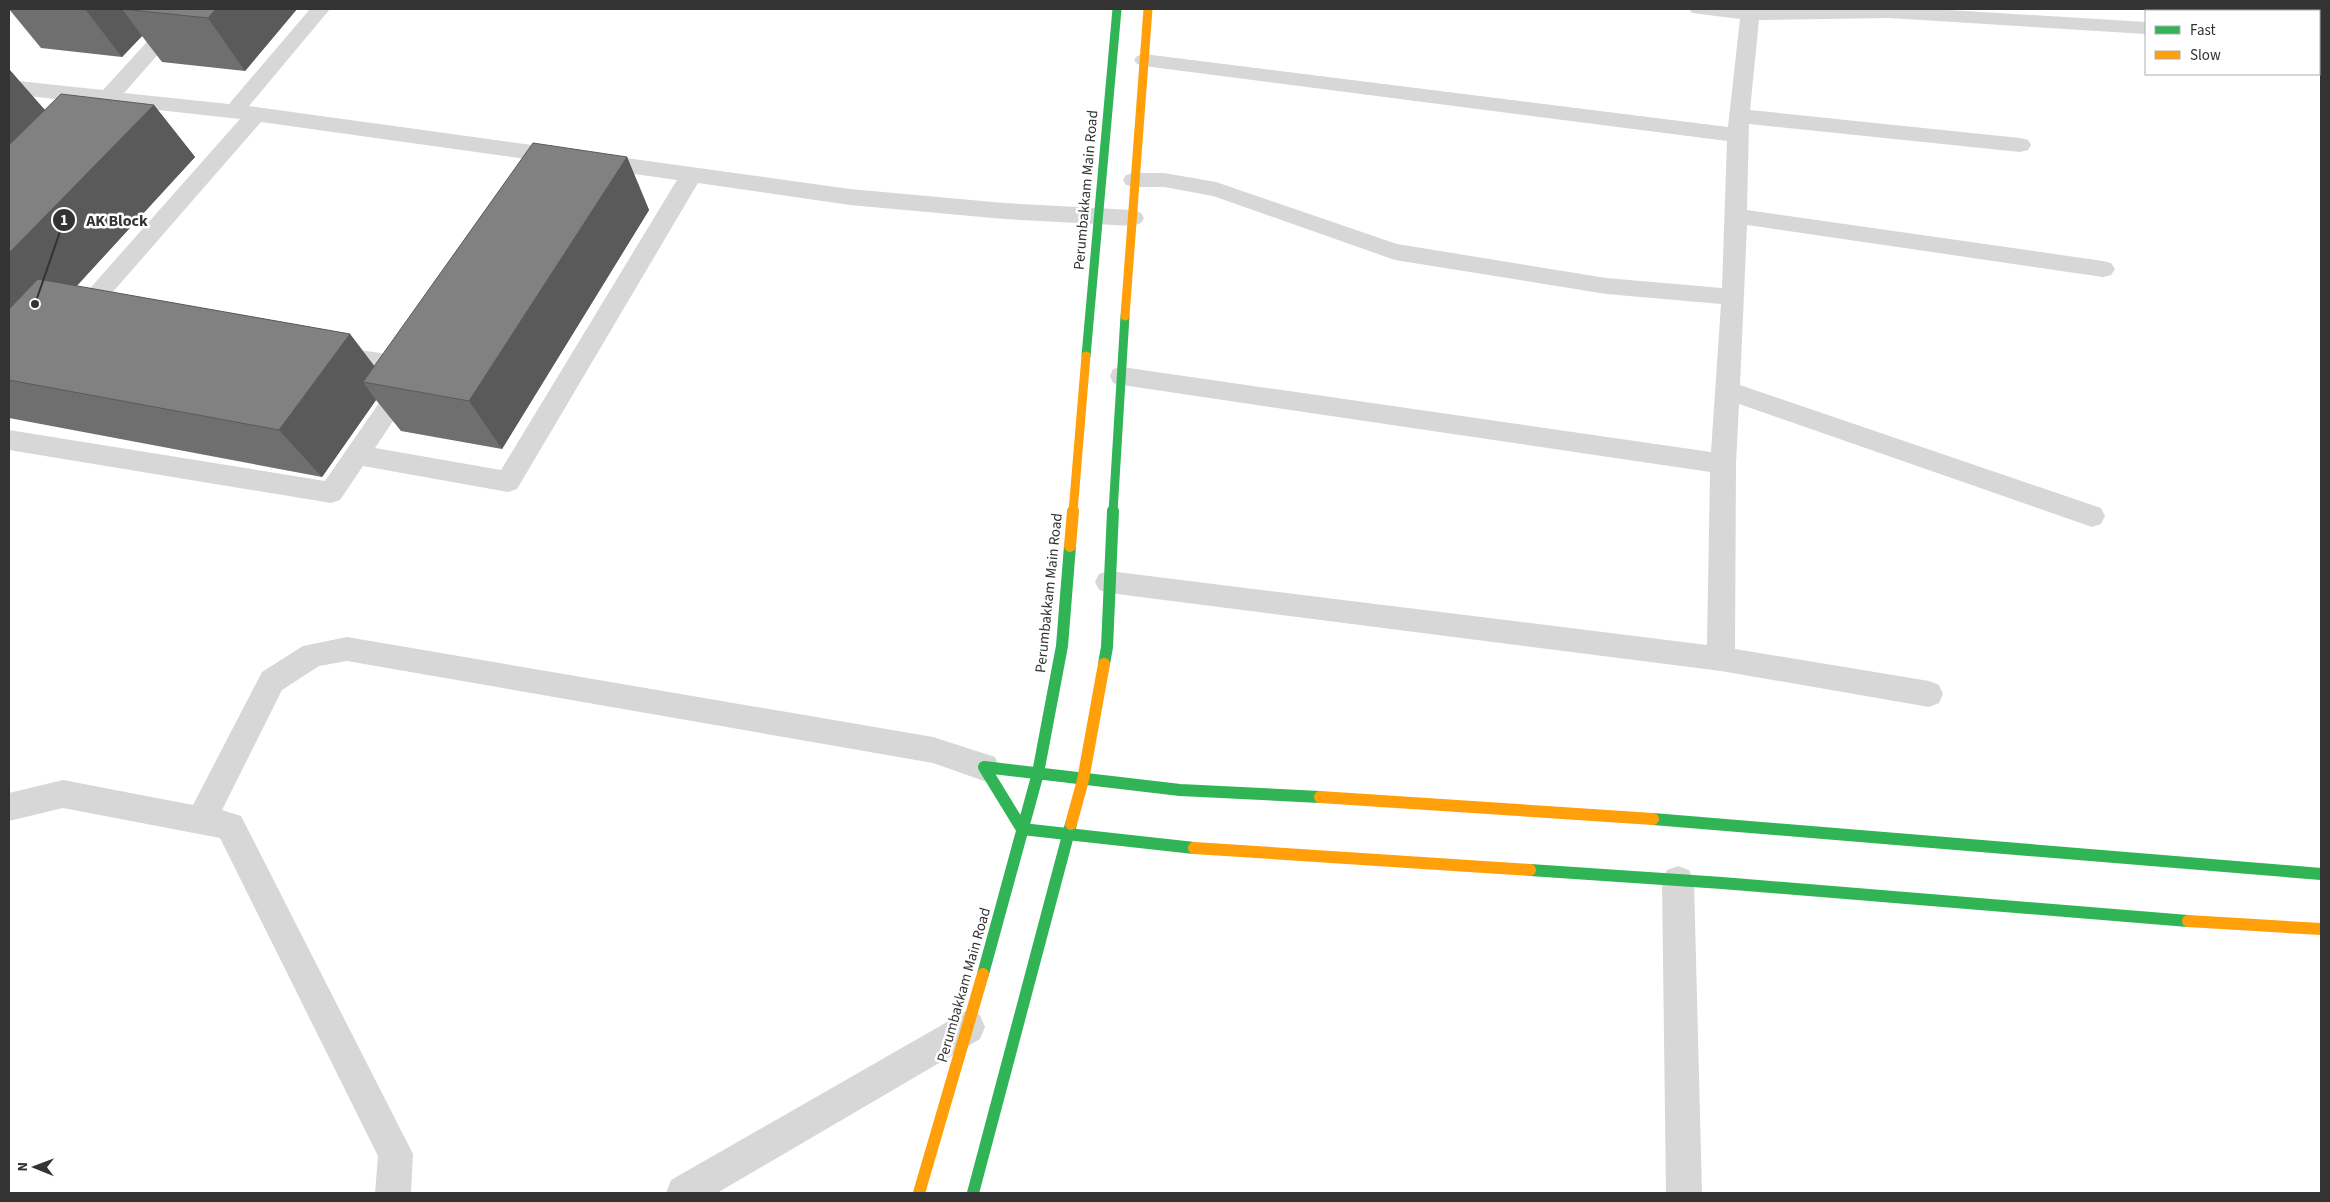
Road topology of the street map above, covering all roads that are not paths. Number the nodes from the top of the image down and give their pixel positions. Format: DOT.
graph roads {
  1 [pos="188,9"];
  2 [pos="320,9"];
  3 [pos="1117,9"];
  4 [pos="1148,9"];
  5 [pos="1699,9"];
  6 [pos="2131,9"];
  7 [pos="1888,11"];
  8 [pos="1750,14"];
  9 [pos="2020,14"];
  10 [pos="2143,28"];
  11 [pos="1144,60"];
  12 [pos="9,87"];
  13 [pos="108,98"];
  14 [pos="245,112"];
  15 [pos="1739,125"];
  16 [pos="84,126"];
  17 [pos="2020,145"];
  18 [pos="558,156"];
  19 [pos="692,174"];
  20 [pos="542,180"];
  21 [pos="1134,180"];
  22 [pos="1736,216"];
  23 [pos="1098,217"];
  24 [pos="1133,218"];
  25 [pos="2103,269"];
  26 [pos="1733,297"];
  27 [pos="108,321"];
  28 [pos="310,351"];
  29 [pos="1122,376"];
  30 [pos="1726,390"];
  31 [pos="9,440"];
  32 [pos="356,455"];
  33 [pos="1723,464"];
  34 [pos="2092,516"];
  35 [pos="1109,582"];
  36 [pos="1721,659"];
  37 [pos="1929,694"];
  38 [pos="984,766"];
  39 [pos="1038,773"];
  40 [pos="1083,780"];
  41 [pos="9,807"];
  42 [pos="202,819"];
  43 [pos="1022,829"];
  44 [pos="1068,835"];
  45 [pos="2321,874"];
  46 [pos="1678,881"];
  47 [pos="2321,929"];
  48 [pos="968,1028"];
  49 [pos="393,1193"];
  50 [pos="684,1193"];
  51 [pos="919,1193"];
  52 [pos="973,1193"];
  53 [pos="1684,1193"];
  1 -- 13 [label="street"];
  2 -- 14 [label="street"];
  3 -- 23 [label="street, Perumbakkam Main Road"];
  4 -- 11 [label="street"];
  5 -- 8 [label="street"];
  6 -- 10 [label="street"];
  7 -- 8 [label="street"];
  7 -- 9 [label="street"];
  8 -- 15 [label="street"];
  9 -- 10 [label="street"];
  11 -- 15 [label="street"];
  11 -- 21 [label="street"];
  12 -- 13 [label="street"];
  13 -- 14 [label="street"];
  13 -- 16 [label="street"];
  14 -- 18 [label="street"];
  14 -- 27 [label="street"];
  15 -- 17 [label="street"];
  15 -- 22 [label="street"];
  18 -- 19 [label="street"];
  18 -- 20 [label="street"];
  19 -- 23 [label="street"];
  19 -- 32 [label="street"];
  21 -- 24 [label="street"];
  21 -- 26 [label="street"];
  22 -- 25 [label="street"];
  22 -- 26 [label="street"];
  23 -- 24 [label="street"];
  23 -- 39 [label="street, Perumbakkam Main Road"];
  24 -- 29 [label="street"];
  26 -- 30 [label="street"];
  28 -- 32 [label="street"];
  29 -- 33 [label="street"];
  29 -- 35 [label="street"];
  30 -- 33 [label="street"];
  30 -- 34 [label="street"];
  31 -- 32 [label="street"];
  33 -- 36 [label="street"];
  35 -- 36 [label="street"];
  35 -- 40 [label="street"];
  36 -- 37 [label="street"];
  38 -- 39 [label="street"];
  38 -- 42 [label="street"];
  38 -- 43 [label="street"];
  39 -- 40 [label="street"];
  39 -- 43 [label="street, Perumbakkam Main Road"];
  40 -- 44 [label="street"];
  40 -- 45 [label="street"];
  41 -- 42 [label="street"];
  42 -- 49 [label="street"];
  43 -- 44 [label="street"];
  43 -- 48 [label="street, Perumbakkam Main Road"];
  44 -- 46 [label="street"];
  44 -- 52 [label="street"];
  46 -- 47 [label="street"];
  46 -- 53 [label="street"];
  48 -- 50 [label="street"];
  48 -- 51 [label="street, Perumbakkam Main Road"];
}
